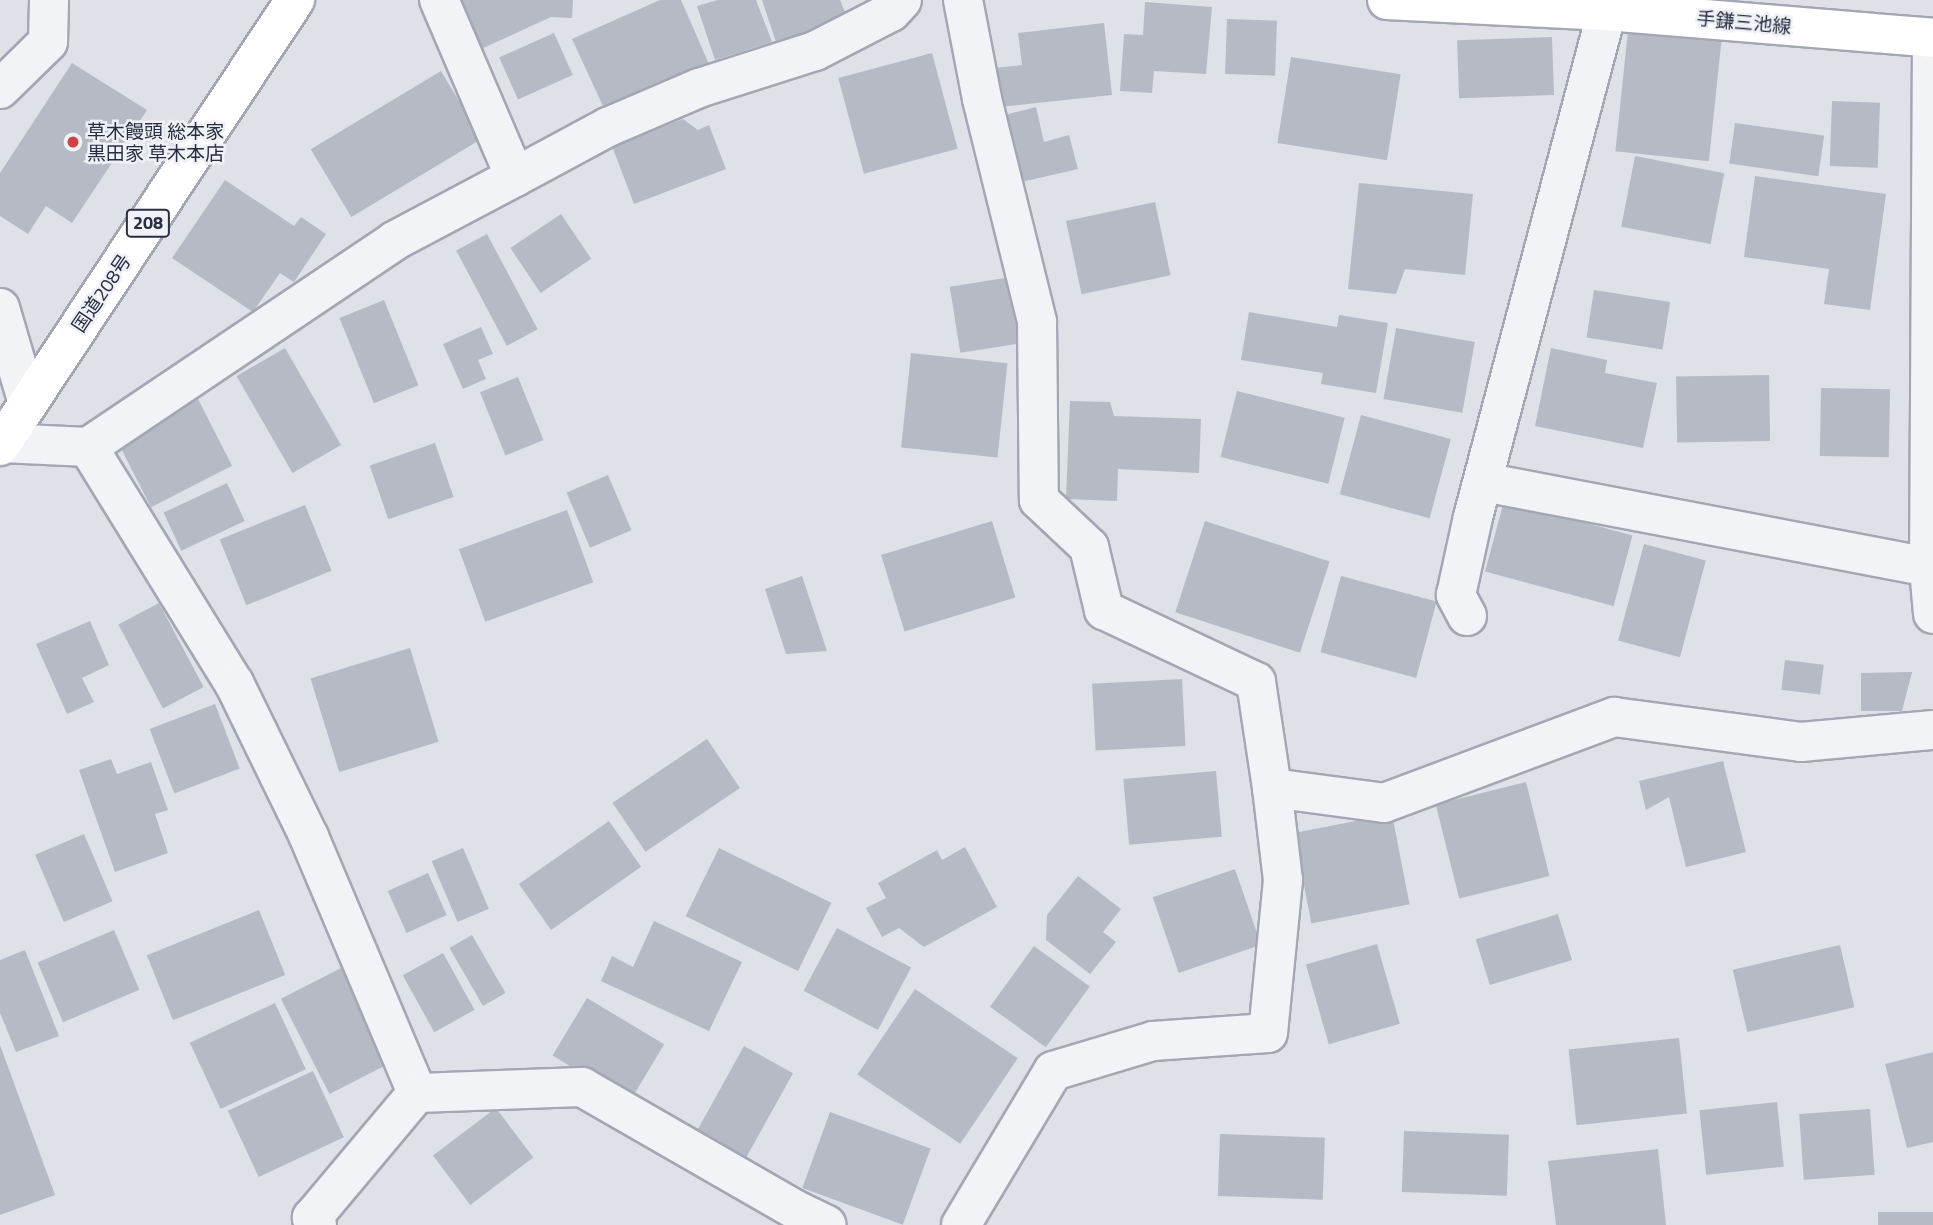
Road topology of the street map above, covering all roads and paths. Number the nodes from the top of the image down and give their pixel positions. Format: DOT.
graph roads {
  1 [pos="49,0"];
  2 [pos="295,0"];
  3 [pos="439,0"];
  4 [pos="902,0"];
  5 [pos="963,0"];
  6 [pos="1387,0"];
  7 [pos="1607,11"];
  8 [pos="1932,38"];
  9 [pos="0,89"];
  10 [pos="515,177"];
  11 [pos="0,308"];
  12 [pos="28,404"];
  13 [pos="1,445"];
  14 [pos="88,447"];
  15 [pos="1483,482"];
  16 [pos="1931,568"];
  17 [pos="1933,614"];
  18 [pos="1467,616"];
  19 [pos="1933,730"];
  20 [pos="1272,788"];
  21 [pos="417,1093"];
  22 [pos="317,1225"];
  23 [pos="827,1225"];
  24 [pos="961,1225"];
  1 -- 9 [label="street"];
  2 -- 12 [label="main road, 国道208号 / 208"];
  3 -- 10 [label="street"];
  4 -- 10 [label="street"];
  5 -- 20 [label="street"];
  6 -- 7 [label="main road, 手鎌三池線"];
  7 -- 8 [label="main road, 手鎌三池線"];
  7 -- 15 [label="street"];
  8 -- 16 [label="street"];
  10 -- 14 [label="street"];
  11 -- 12 [label="street"];
  12 -- 13 [label="main road, 国道208号 / 208"];
  13 -- 14 [label="street"];
  14 -- 21 [label="street"];
  15 -- 16 [label="street"];
  15 -- 18 [label="street"];
  16 -- 17 [label="street"];
  19 -- 20 [label="street"];
  20 -- 24 [label="street"];
  21 -- 22 [label="street"];
  21 -- 23 [label="street"];
}
